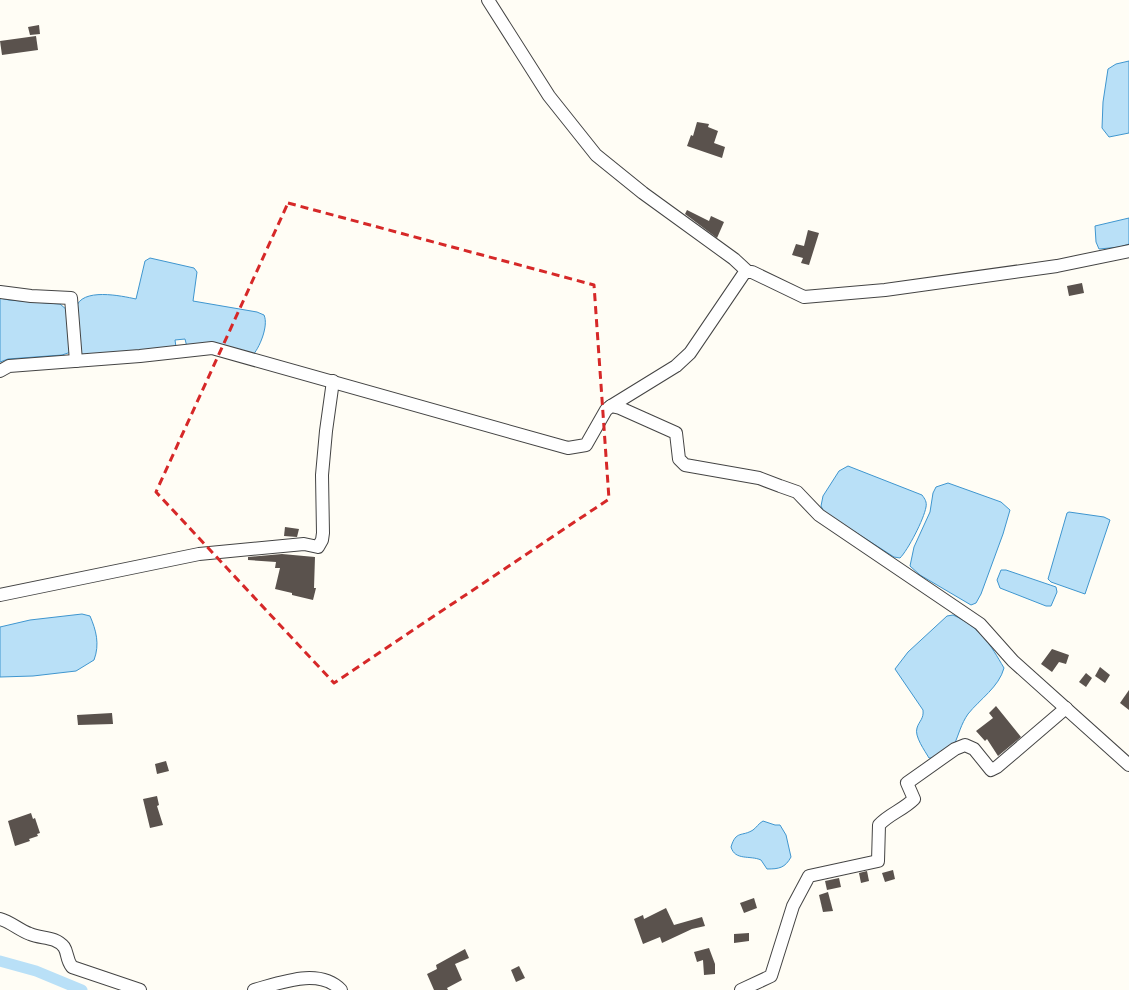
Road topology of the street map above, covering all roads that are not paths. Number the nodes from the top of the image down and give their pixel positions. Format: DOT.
graph roads {
  1 [pos="488,0"];
  2 [pos="1129,251"];
  3 [pos="748,272"];
  4 [pos="0,292"];
  5 [pos="76,361"];
  6 [pos="0,371"];
  7 [pos="333,381"];
  8 [pos="611,406"];
  9 [pos="0,595"];
  10 [pos="1066,708"];
  11 [pos="1129,765"];
  12 [pos="0,919"];
  13 [pos="140,990"];
  14 [pos="254,990"];
  15 [pos="341,990"];
  16 [pos="741,990"];
  1 -- 3 [label="street"];
  2 -- 3 [label="street"];
  3 -- 8 [label="street"];
  4 -- 5 [label="street"];
  5 -- 6 [label="street"];
  5 -- 7 [label="street"];
  7 -- 8 [label="street"];
  7 -- 9 [label="street"];
  8 -- 10 [label="street"];
  10 -- 11 [label="street"];
  10 -- 16 [label="street"];
  12 -- 13 [label="street"];
  14 -- 15 [label="street"];
}
